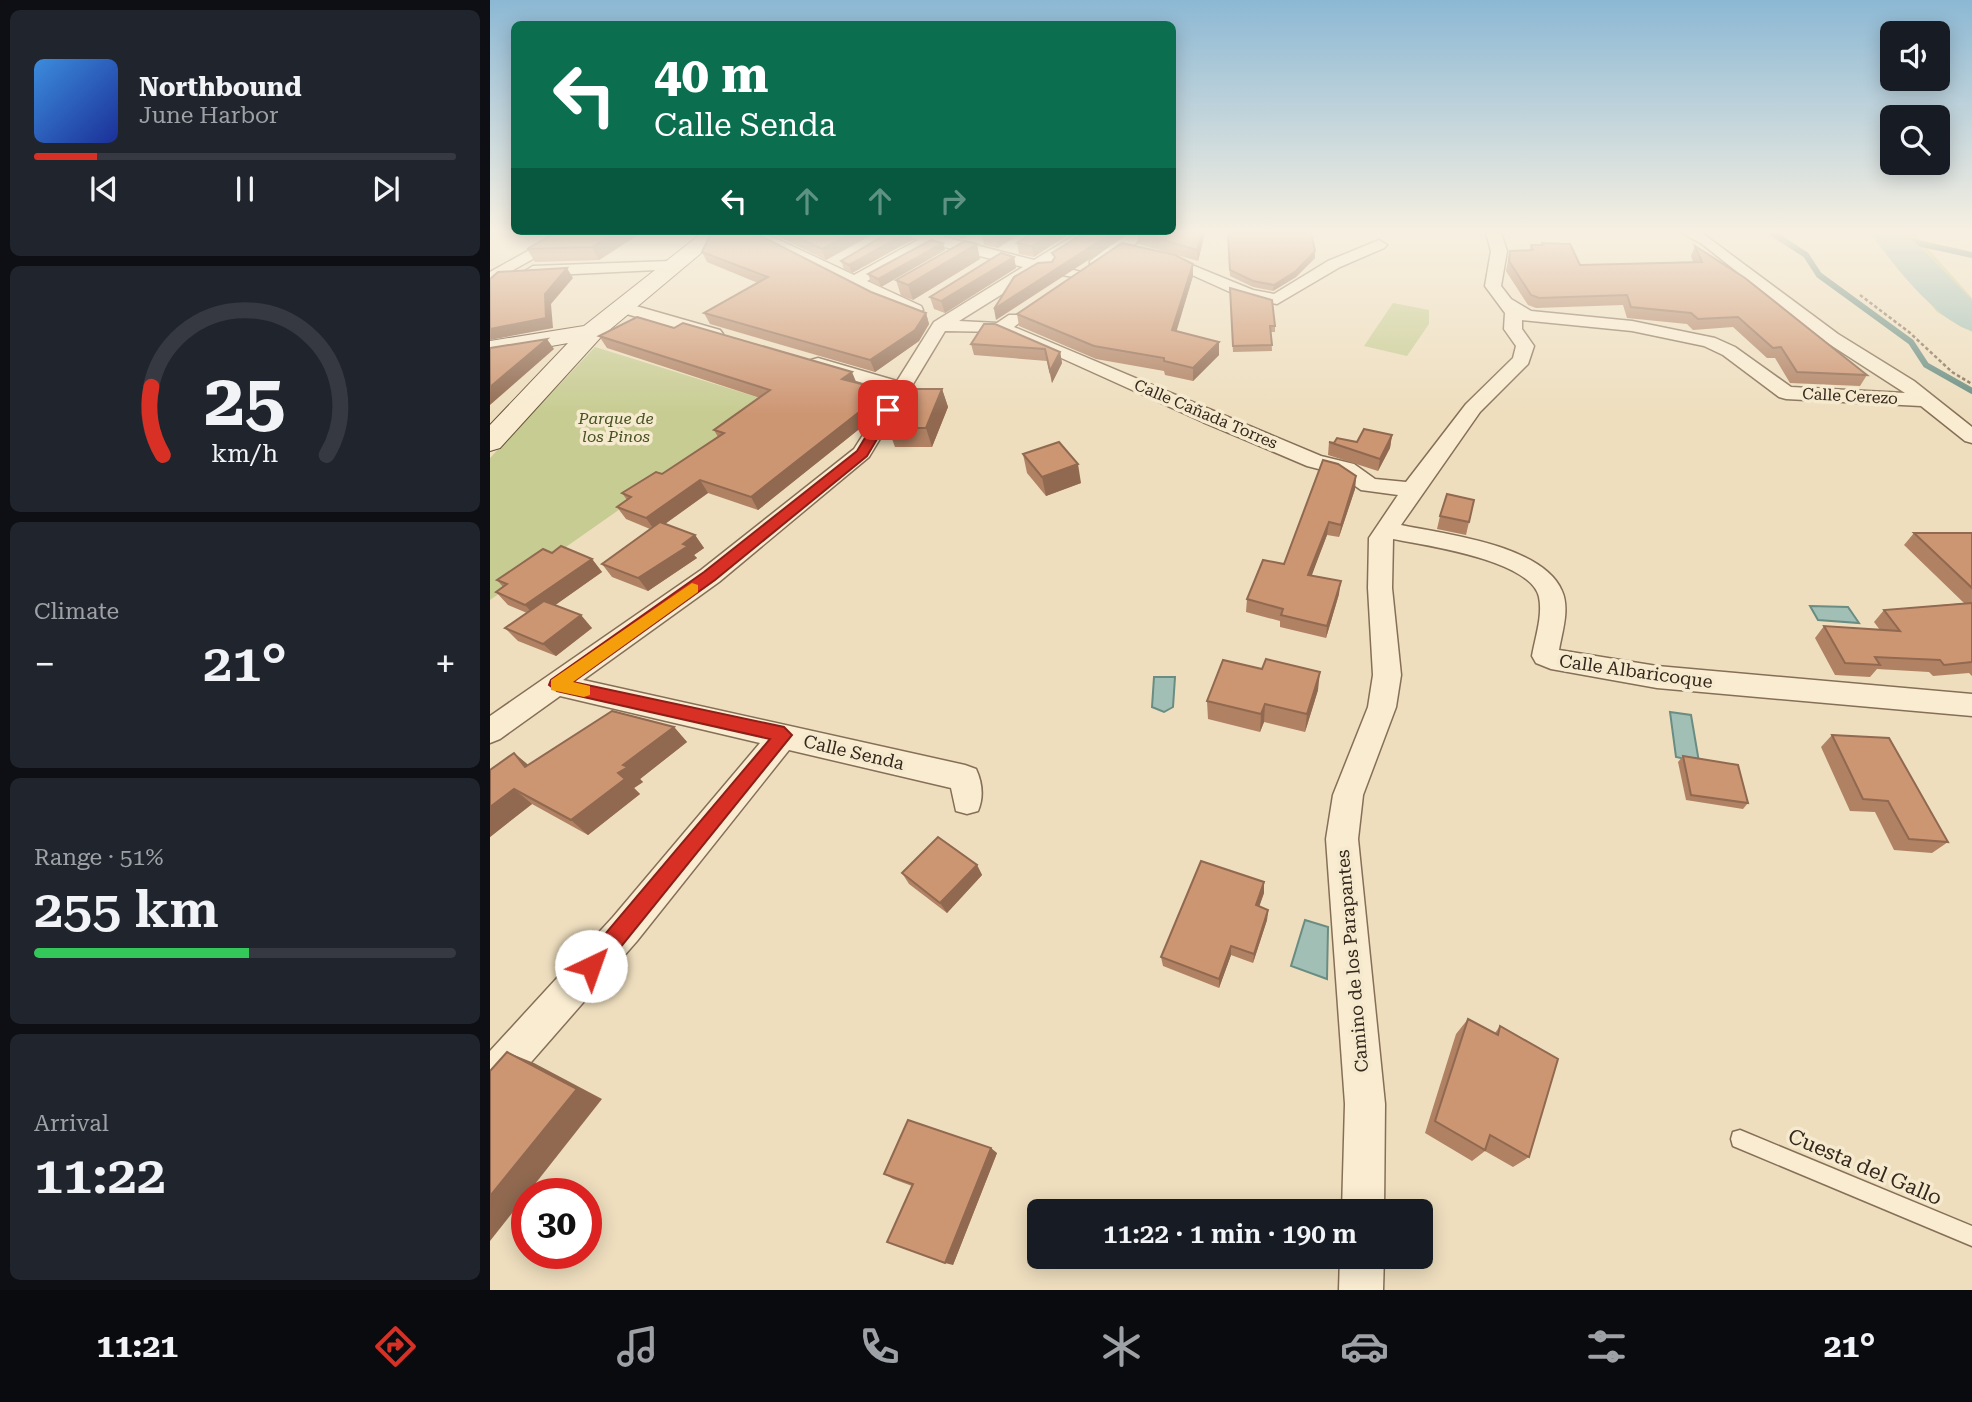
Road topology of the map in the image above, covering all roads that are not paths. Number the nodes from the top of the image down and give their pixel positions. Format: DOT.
graph roads {
  1 [pos="638,293"];
  2 [pos="875,293"];
  3 [pos="889,293"];
  4 [pos="992,293"];
  5 [pos="1251,293"];
  6 [pos="1291,293"];
  7 [pos="1498,293"];
  8 [pos="1774,293"];
  9 [pos="882,297"];
  10 [pos="1503,301"];
  11 [pos="1035,306"];
  12 [pos="622,307"];
  13 [pos="943,324"];
  14 [pos="1001,328"];
  15 [pos="592,332"];
  16 [pos="736,341"];
  17 [pos="490,349"];
  18 [pos="799,359"];
  19 [pos="901,388"];
  20 [pos="1925,400"];
  21 [pos="1210,418"];
  22 [pos="1972,437"];
  23 [pos="490,442"];
  24 [pos="1412,490"];
  25 [pos="1386,530"];
  26 [pos="557,685"];
  27 [pos="1972,705"];
  28 [pos="490,731"];
  29 [pos="784,735"];
  30 [pos="967,801"];
  31 [pos="490,1079"];
  32 [pos="1740,1139"];
  33 [pos="1363,1199"];
  34 [pos="1972,1236"];
  35 [pos="1362,1269"];
  36 [pos="1362,1290"];
  1 -- 12 [label="street"];
  2 -- 9 [label="street"];
  3 -- 9 [label="street"];
  4 -- 13 [label="street"];
  5 -- 6 [label="street"];
  7 -- 10 [label="street, Camino de los Parapantes"];
  8 -- 20 [label="street"];
  9 -- 13 [label="street"];
  10 -- 20 [label="street, Calle Cerezo"];
  10 -- 24 [label="street, Camino de los Parapantes"];
  11 -- 14 [label="street"];
  12 -- 15 [label="street"];
  12 -- 16 [label="street"];
  13 -- 14 [label="street"];
  13 -- 19 [label="street"];
  14 -- 21 [label="street, Calle Cañada Torres"];
  15 -- 17 [label="street"];
  15 -- 23 [label="street"];
  18 -- 19 [label="street"];
  19 -- 26 [label="street"];
  20 -- 22 [label="street"];
  21 -- 24 [label="street, Calle Cañada Torres"];
  24 -- 25 [label="street, Camino de los Parapantes"];
  25 -- 27 [label="street, Calle Albaricoque"];
  25 -- 33 [label="street, Camino de los Parapantes"];
  26 -- 28 [label="street"];
  26 -- 29 [label="street, Calle Senda"];
  29 -- 30 [label="street, Calle Senda"];
  29 -- 31 [label="street"];
  32 -- 34 [label="lane, Cuesta del Gallo"];
  35 -- 36 [label="street"];
}
